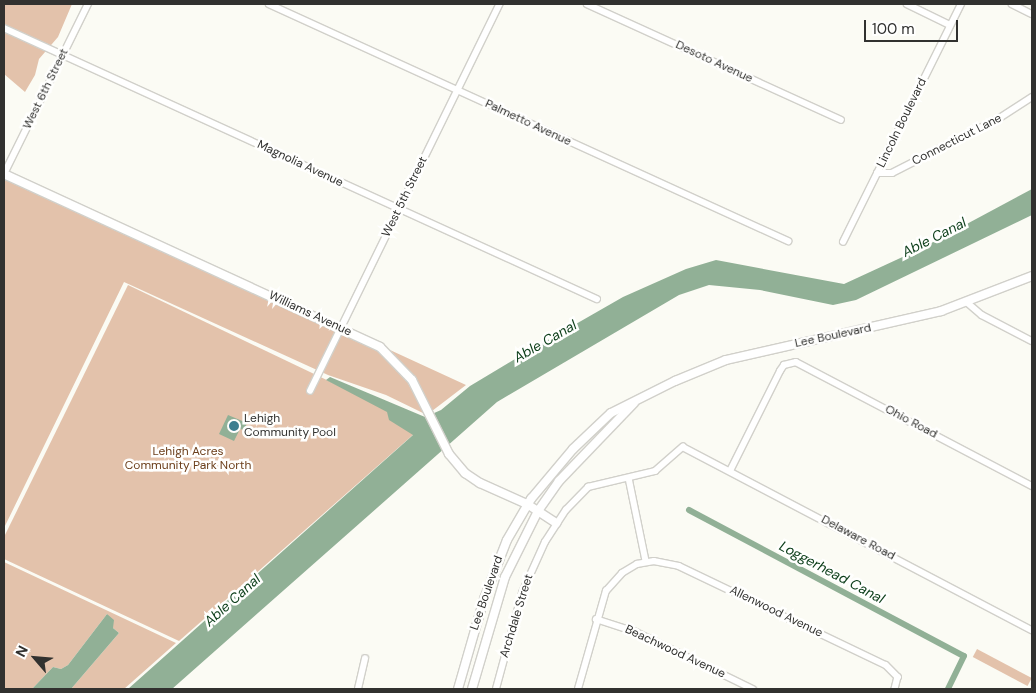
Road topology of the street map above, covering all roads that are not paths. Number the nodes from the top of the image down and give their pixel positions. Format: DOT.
graph roads {
  1 [pos="88,4"];
  2 [pos="269,4"];
  3 [pos="500,4"];
  4 [pos="588,4"];
  5 [pos="907,4"];
  6 [pos="961,4"];
  7 [pos="1012,4"];
  8 [pos="1032,14"];
  9 [pos="950,25"];
  10 [pos="4,28"];
  11 [pos="63,55"];
  12 [pos="458,90"];
  13 [pos="1032,97"];
  14 [pos="841,120"];
  15 [pos="878,173"];
  16 [pos="4,174"];
  17 [pos="399,209"];
  18 [pos="788,241"];
  19 [pos="843,242"];
  20 [pos="1032,276"];
  21 [pos="597,300"];
  22 [pos="968,302"];
  23 [pos="341,328"];
  24 [pos="1032,341"];
  25 [pos="310,391"];
  26 [pos="636,400"];
  27 [pos="683,447"];
  28 [pos="730,470"];
  29 [pos="629,478"];
  30 [pos="1032,486"];
  31 [pos="527,504"];
  32 [pos="538,511"];
  33 [pos="556,523"];
  34 [pos="646,561"];
  35 [pos="596,619"];
  36 [pos="1032,630"];
  37 [pos="365,658"];
  38 [pos="358,689"];
  39 [pos="458,689"];
  40 [pos="472,689"];
  41 [pos="496,689"];
  42 [pos="578,689"];
  43 [pos="753,689"];
  44 [pos="895,689"];
  1 -- 11 [label="street, West 6th Street"];
  2 -- 12 [label="street, Palmetto Avenue"];
  3 -- 12 [label="street, West 5th Street"];
  4 -- 14 [label="street, Desoto Avenue"];
  5 -- 9 [label="street"];
  6 -- 9 [label="street, Lincoln Boulevard"];
  7 -- 8 [label="street"];
  9 -- 15 [label="street, Lincoln Boulevard"];
  10 -- 11 [label="street, Magnolia Avenue"];
  11 -- 16 [label="street, West 6th Street"];
  11 -- 17 [label="street, Magnolia Avenue"];
  12 -- 17 [label="street, West 5th Street"];
  12 -- 18 [label="street, Palmetto Avenue"];
  13 -- 15 [label="street, Connecticut Lane"];
  15 -- 19 [label="street, Lincoln Boulevard"];
  16 -- 23 [label="main road, Williams Avenue"];
  17 -- 21 [label="street, Magnolia Avenue"];
  17 -- 23 [label="street, West 5th Street"];
  20 -- 22 [label="main road, Lee Boulevard"];
  22 -- 24 [label="street"];
  22 -- 26 [label="main road, Lee Boulevard"];
  23 -- 25 [label="street, West 5th Street"];
  23 -- 31 [label="main road, Williams Avenue"];
  26 -- 31 [label="main road, Lee Boulevard"];
  26 -- 32 [label="main road, Lee Boulevard"];
  27 -- 28 [label="street, Delaware Road"];
  27 -- 29 [label="street, Archdale Street"];
  28 -- 30 [label="street, Ohio Road"];
  28 -- 36 [label="street, Delaware Road"];
  29 -- 33 [label="street, Archdale Street"];
  29 -- 34 [label="street"];
  31 -- 32 [label="main road, Williams Avenue"];
  31 -- 39 [label="main road, Lee Boulevard"];
  32 -- 33 [label="main road, Williams Avenue"];
  32 -- 40 [label="main road, Lee Boulevard"];
  33 -- 41 [label="street, Archdale Street"];
  34 -- 35 [label="street"];
  34 -- 44 [label="street, Allenwood Avenue"];
  35 -- 42 [label="street"];
  35 -- 43 [label="street, Beachwood Avenue"];
  37 -- 38 [label="street"];
}
